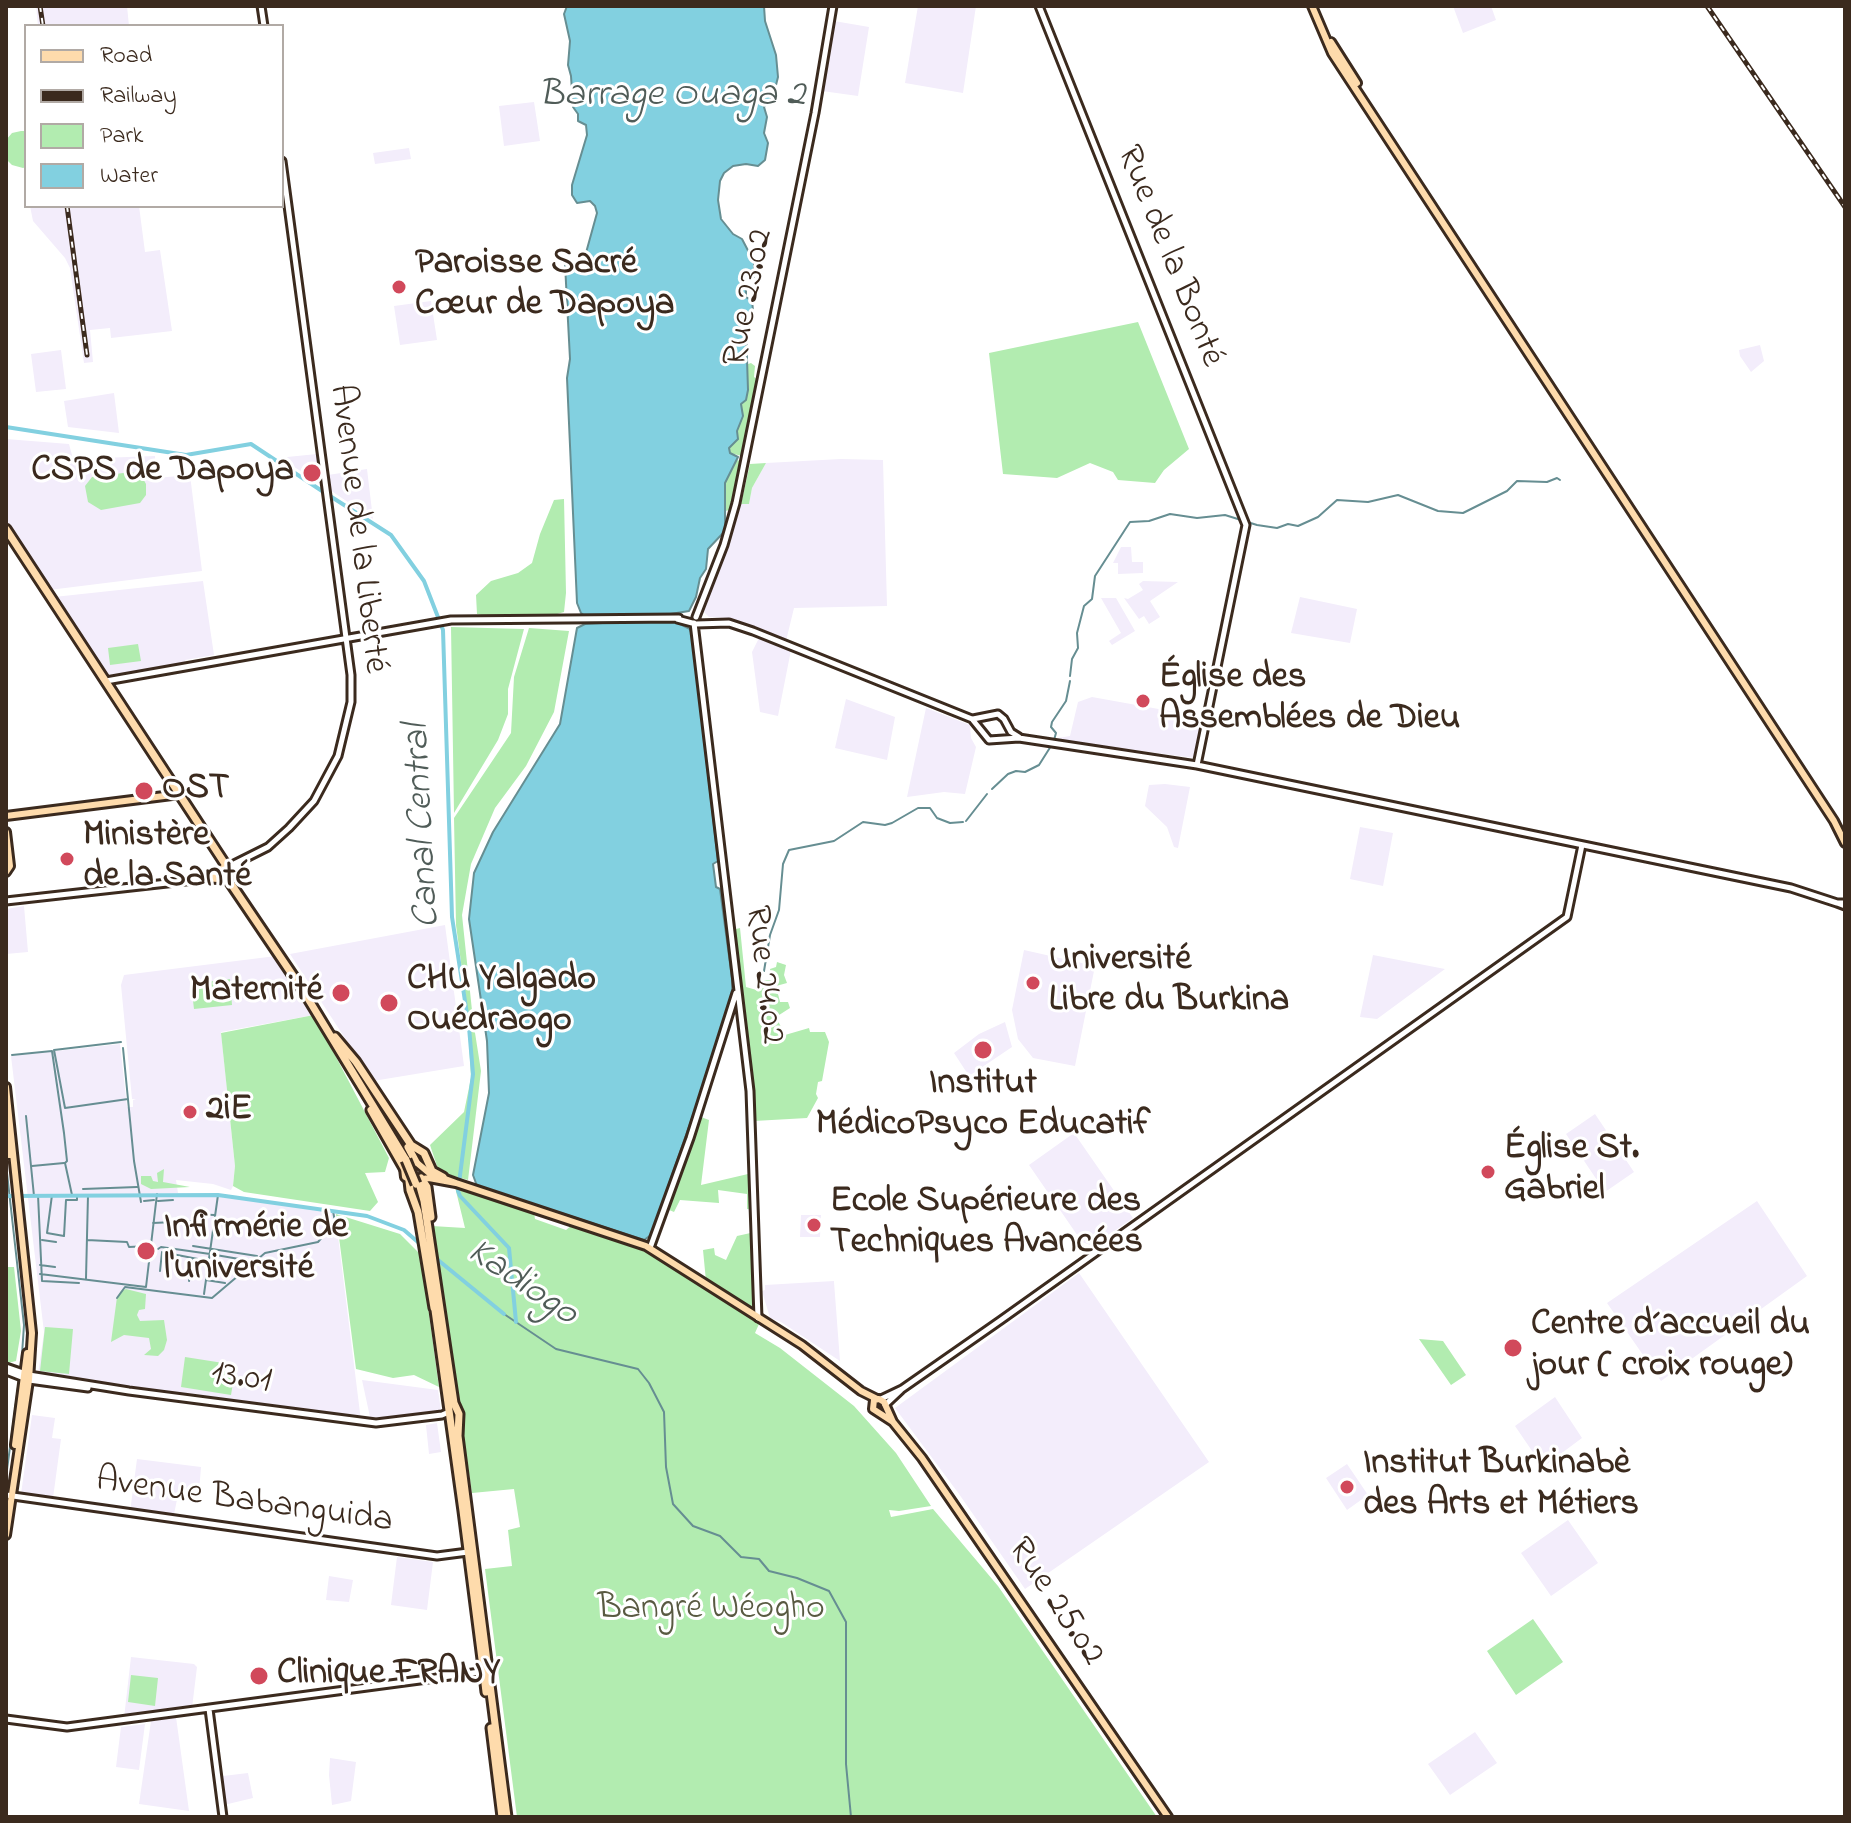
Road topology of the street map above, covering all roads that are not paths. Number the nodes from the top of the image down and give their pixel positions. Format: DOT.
graph roads {
  1 [pos="833,6"];
  2 [pos="1039,6"];
  3 [pos="1314,6"];
  4 [pos="284,176"];
  5 [pos="6,529"];
  6 [pos="705,595"];
  7 [pos="703,605"];
  8 [pos="679,619"];
  9 [pos="697,620"];
  10 [pos="709,622"];
  11 [pos="696,636"];
  12 [pos="346,639"];
  13 [pos="105,681"];
  14 [pos="986,716"];
  15 [pos="972,719"];
  16 [pos="981,727"];
  17 [pos="1007,727"];
  18 [pos="1002,738"];
  19 [pos="1019,738"];
  20 [pos="1197,765"];
  21 [pos="180,794"];
  22 [pos="7,815"];
  23 [pos="6,832"];
  24 [pos="1845,834"];
  25 [pos="1845,843"];
  26 [pos="1582,845"];
  27 [pos="6,858"];
  28 [pos="6,871"];
  29 [pos="226,872"];
  30 [pos="208,878"];
  31 [pos="6,901"];
  32 [pos="1845,905"];
  33 [pos="736,992"];
  34 [pos="746,1001"];
  35 [pos="739,1005"];
  36 [pos="335,1037"];
  37 [pos="352,1068"];
  38 [pos="6,1087"];
  39 [pos="6,1127"];
  40 [pos="426,1157"];
  41 [pos="412,1164"];
  42 [pos="444,1178"];
  43 [pos="416,1182"];
  44 [pos="15,1190"];
  45 [pos="428,1197"];
  46 [pos="650,1248"];
  47 [pos="758,1318"];
  48 [pos="439,1319"];
  49 [pos="6,1369"];
  50 [pos="27,1377"];
  51 [pos="861,1391"];
  52 [pos="881,1405"];
  53 [pos="453,1415"];
  54 [pos="8,1496"];
  55 [pos="6,1506"];
  56 [pos="6,1535"];
  57 [pos="471,1550"];
  58 [pos="485,1671"];
  59 [pos="209,1709"];
  60 [pos="6,1719"];
  61 [pos="223,1817"];
  62 [pos="505,1817"];
  63 [pos="1168,1817"];
  1 -- 6 [label="street, Rue 23.02"];
  2 -- 20 [label="street, Rue de la Bonté"];
  3 -- 24 [label="main road"];
  3 -- 25 [label="main road"];
  4 -- 12 [label="street, Avenue de la Liberté"];
  5 -- 13 [label="highway"];
  6 -- 7 [label="street, Rue 23.02"];
  6 -- 9 [label="street, Rue 23.02"];
  7 -- 9 [label="street, Rue 23.02"];
  7 -- 10 [label="street"];
  8 -- 9 [label="street"];
  8 -- 11 [label="street"];
  8 -- 12 [label="street"];
  9 -- 10 [label="street"];
  9 -- 11 [label="street, Rue 24.02"];
  10 -- 11 [label="street"];
  10 -- 15 [label="street"];
  11 -- 33 [label="street, Rue 24.02"];
  12 -- 13 [label="street"];
  12 -- 29 [label="street, Avenue de la Liberté"];
  13 -- 21 [label="highway"];
  14 -- 15 [label="street"];
  14 -- 16 [label="street"];
  14 -- 17 [label="street"];
  15 -- 16 [label="street"];
  16 -- 18 [label="street"];
  17 -- 18 [label="street"];
  17 -- 19 [label="street"];
  18 -- 19 [label="street"];
  19 -- 20 [label="street"];
  20 -- 26 [label="street"];
  21 -- 22 [label="main road"];
  21 -- 29 [label="highway"];
  23 -- 28 [label="main road"];
  26 -- 32 [label="street"];
  26 -- 52 [label="street"];
  27 -- 28 [label="main road"];
  29 -- 30 [label="highway"];
  29 -- 36 [label="highway"];
  29 -- 37 [label="highway"];
  30 -- 31 [label="street"];
  33 -- 35 [label="street, Rue 24.02"];
  33 -- 46 [label="street"];
  34 -- 35 [label="street"];
  35 -- 47 [label="street, Rue 24.02"];
  36 -- 37 [label="highway"];
  36 -- 40 [label="highway"];
  37 -- 41 [label="highway"];
  38 -- 44 [label="main road"];
  39 -- 44 [label="main road"];
  40 -- 41 [label="highway"];
  40 -- 42 [label="highway"];
  41 -- 42 [label="main road, Rue 25.02"];
  41 -- 43 [label="highway, bridge"];
  41 -- 43 [label="main road"];
  42 -- 43 [label="main road, Rue 25.02"];
  42 -- 45 [label="highway"];
  42 -- 46 [label="main road, Rue 25.02"];
  43 -- 45 [label="highway"];
  43 -- 48 [label="highway"];
  44 -- 50 [label="main road"];
  45 -- 48 [label="highway"];
  46 -- 47 [label="main road, Rue 25.02"];
  47 -- 51 [label="main road, Rue 25.02"];
  48 -- 53 [label="highway"];
  49 -- 50 [label="street, 13.01"];
  50 -- 53 [label="street, 13.01"];
  50 -- 54 [label="main road"];
  51 -- 52 [label="main road, Rue 25.02"];
  51 -- 52 [label="main road, Rue 25.02"];
  52 -- 63 [label="main road, Rue 25.02"];
  53 -- 57 [label="highway"];
  54 -- 55 [label="main road"];
  54 -- 56 [label="main road"];
  54 -- 57 [label="street, Avenue Babanguida"];
  57 -- 58 [label="highway"];
  58 -- 59 [label="street"];
  58 -- 62 [label="highway"];
  59 -- 60 [label="street"];
  59 -- 61 [label="street"];
}
